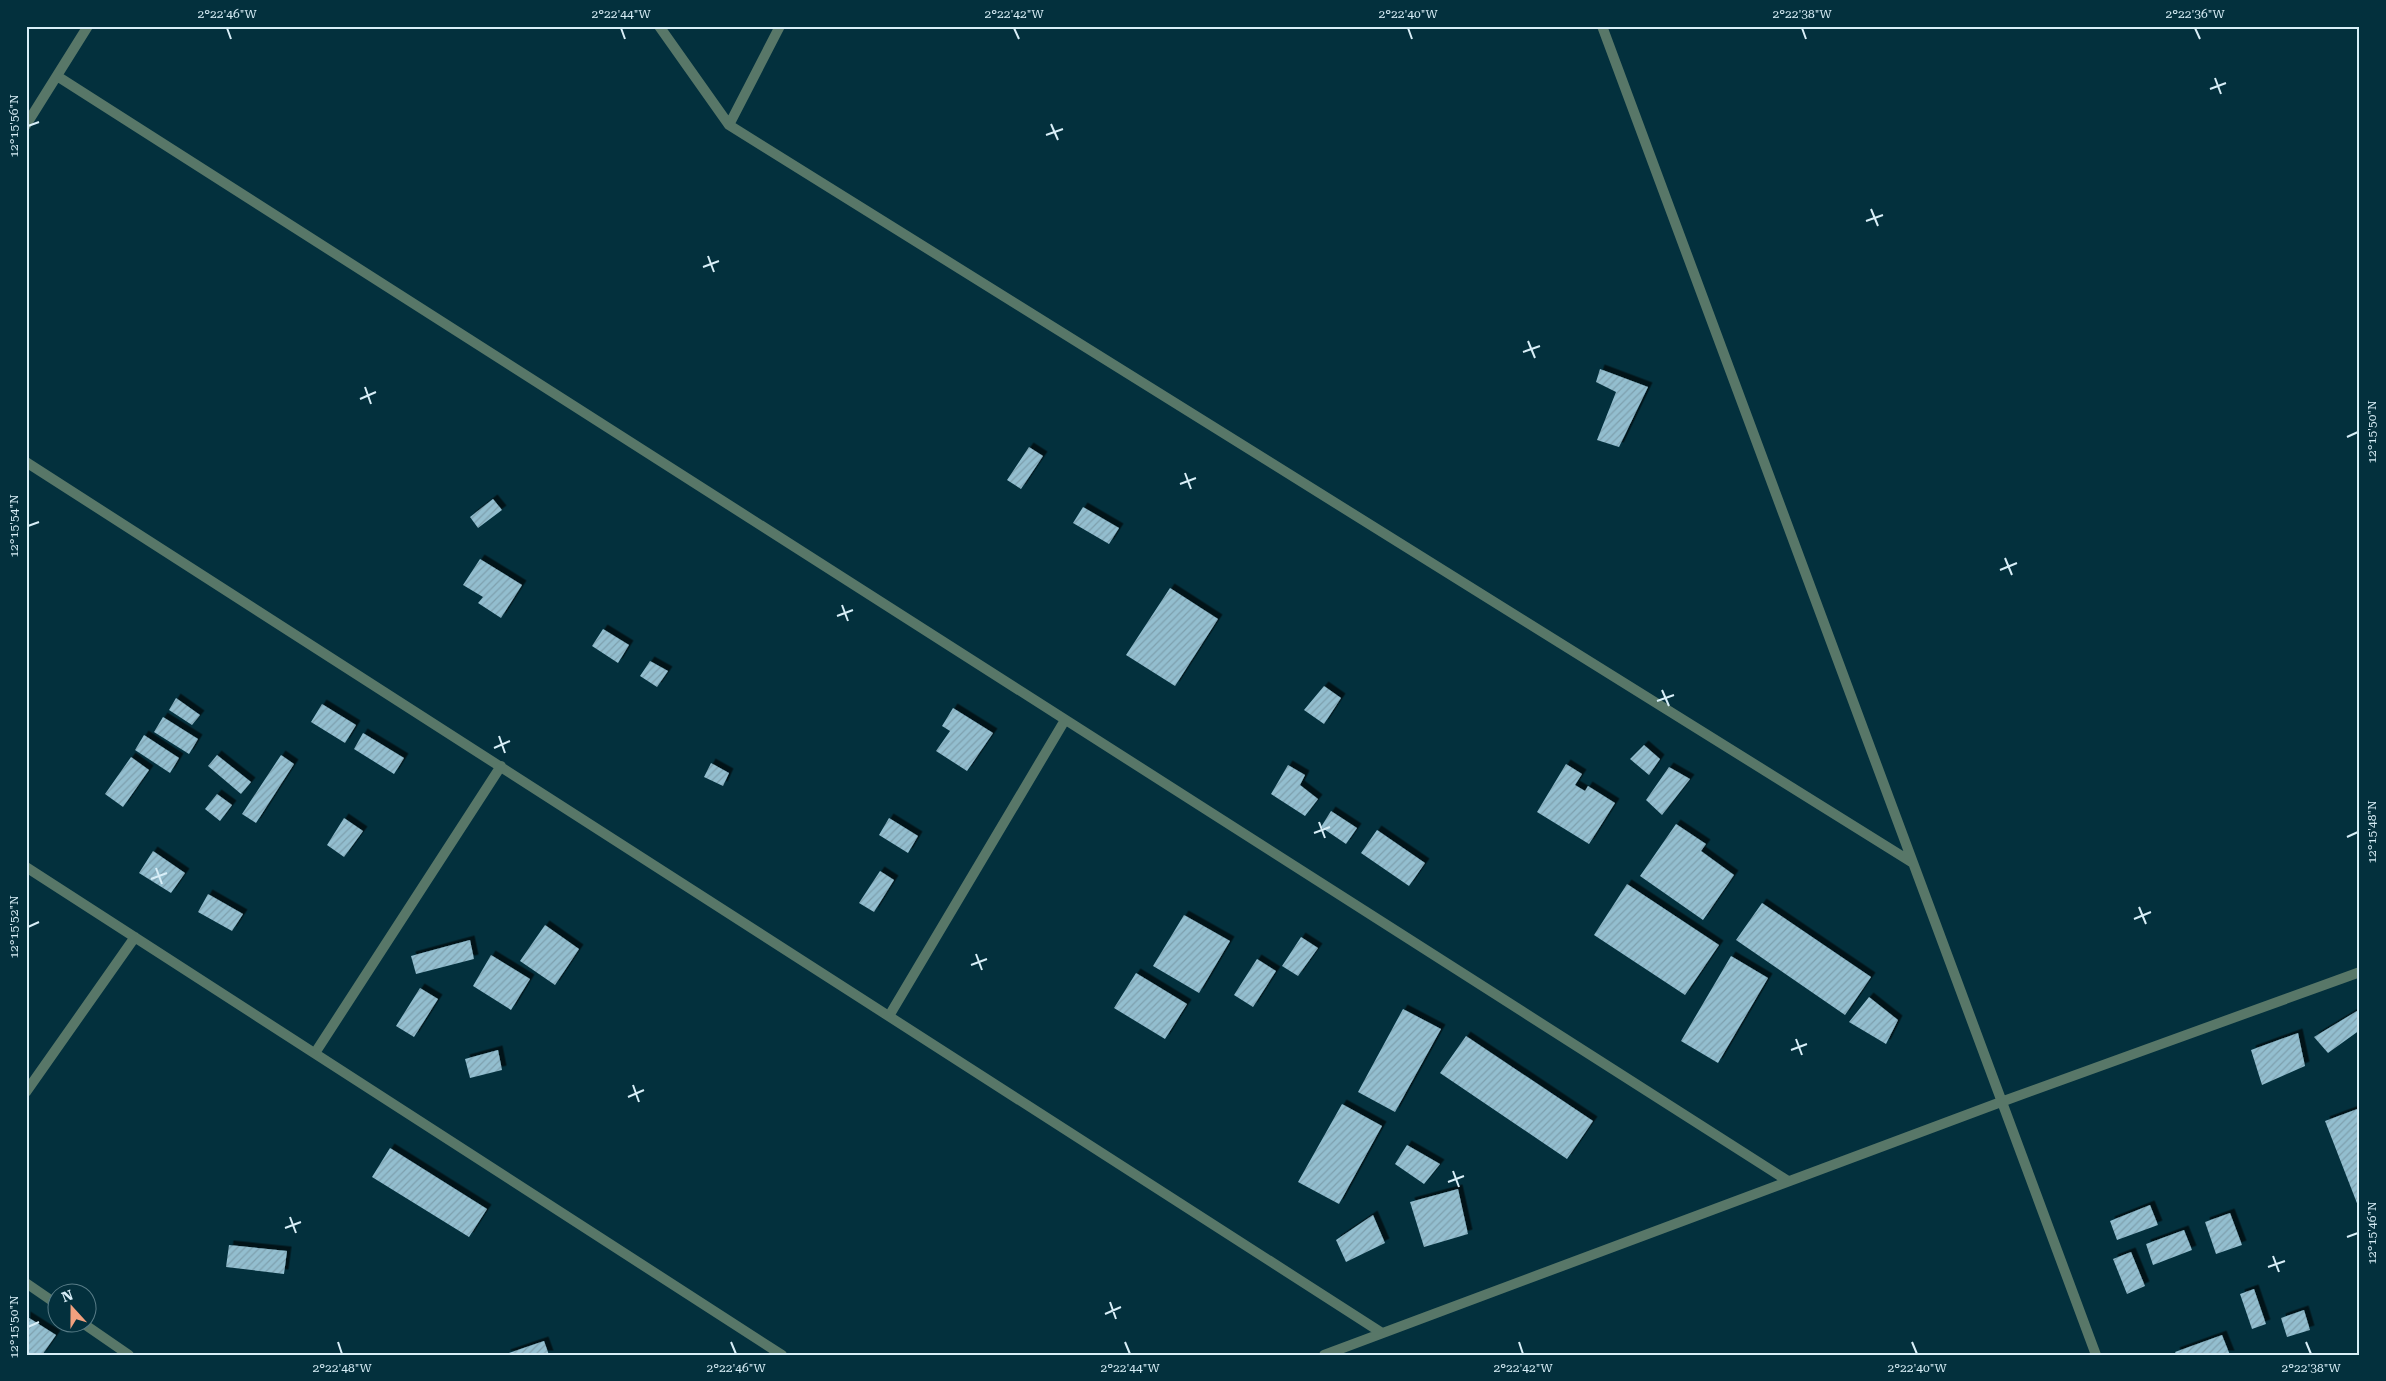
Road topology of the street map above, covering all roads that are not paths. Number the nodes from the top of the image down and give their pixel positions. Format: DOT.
graph roads {
  1 [pos="88,26"];
  2 [pos="658,26"];
  3 [pos="780,26"];
  4 [pos="1602,26"];
  5 [pos="57,76"];
  6 [pos="26,125"];
  7 [pos="730,125"];
  8 [pos="26,462"];
  9 [pos="1065,720"];
  10 [pos="501,766"];
  11 [pos="1913,863"];
  12 [pos="26,867"];
  13 [pos="135,937"];
  14 [pos="2360,972"];
  15 [pos="890,1016"];
  16 [pos="315,1053"];
  17 [pos="26,1092"];
  18 [pos="2002,1102"];
  19 [pos="1788,1181"];
  20 [pos="26,1283"];
  21 [pos="48,1298"];
  22 [pos="1382,1333"];
  23 [pos="98,1334"];
  24 [pos="129,1355"];
  25 [pos="782,1355"];
  26 [pos="1324,1355"];
  27 [pos="2096,1355"];
  1 -- 5 [label="street"];
  2 -- 7 [label="street"];
  3 -- 7 [label="street"];
  4 -- 11 [label="street"];
  5 -- 6 [label="street"];
  5 -- 9 [label="street"];
  7 -- 11 [label="street"];
  8 -- 10 [label="street"];
  9 -- 15 [label="street"];
  9 -- 19 [label="street"];
  10 -- 15 [label="street"];
  10 -- 16 [label="street"];
  11 -- 18 [label="street"];
  12 -- 13 [label="street"];
  13 -- 16 [label="street"];
  13 -- 17 [label="street"];
  14 -- 18 [label="street"];
  15 -- 22 [label="street"];
  16 -- 25 [label="street"];
  18 -- 19 [label="street"];
  18 -- 27 [label="street"];
  19 -- 22 [label="street"];
  20 -- 21 [label="street"];
  22 -- 26 [label="street"];
  23 -- 24 [label="street"];
}
